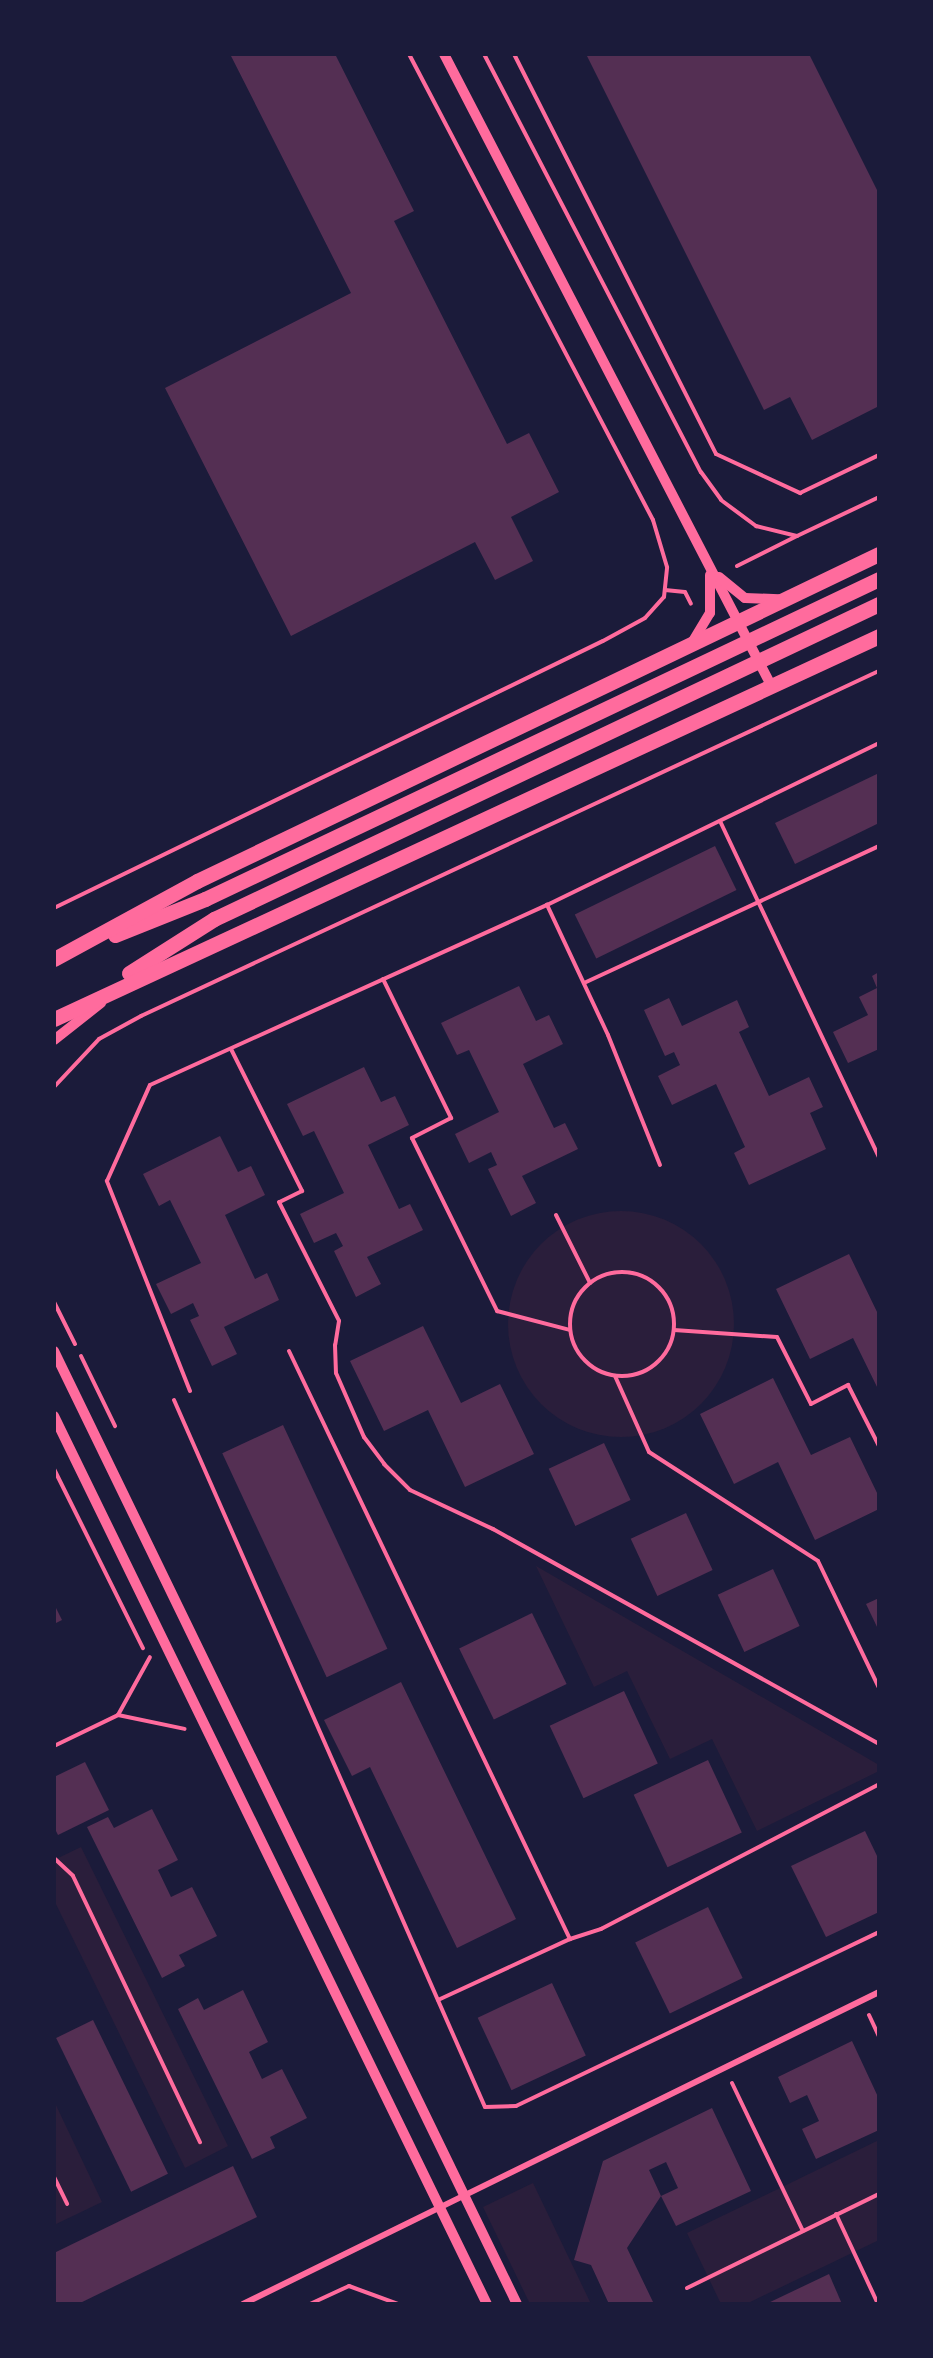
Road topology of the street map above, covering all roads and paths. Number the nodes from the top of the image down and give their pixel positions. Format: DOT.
graph roads {
  1 [pos="409,54"];
  2 [pos="444,54"];
  3 [pos="484,54"];
  4 [pos="514,54"];
  5 [pos="879,455"];
  6 [pos="879,497"];
  7 [pos="797,536"];
  8 [pos="879,554"];
  9 [pos="706,560"];
  10 [pos="714,578"];
  11 [pos="879,579"];
  12 [pos="685,592"];
  13 [pos="791,597"];
  14 [pos="879,604"];
  15 [pos="738,622"];
  16 [pos="879,636"];
  17 [pos="684,649"];
  18 [pos="879,671"];
  19 [pos="771,685"];
  20 [pos="879,743"];
  21 [pos="720,821"];
  22 [pos="879,846"];
  23 [pos="757,902"];
  24 [pos="547,905"];
  25 [pos="54,908"];
  26 [pos="54,960"];
  27 [pos="139,977"];
  28 [pos="383,979"];
  29 [pos="584,983"];
  30 [pos="80,1005"];
  31 [pos="54,1019"];
  32 [pos="54,1041"];
  33 [pos="231,1048"];
  34 [pos="54,1087"];
  35 [pos="879,1158"];
  36 [pos="660,1165"];
  37 [pos="556,1215"];
  38 [pos="590,1283"];
  39 [pos="54,1302"];
  40 [pos="570,1330"];
  41 [pos="674,1330"];
  42 [pos="289,1350"];
  43 [pos="54,1351"];
  44 [pos="615,1376"];
  45 [pos="190,1391"];
  46 [pos="174,1400"];
  47 [pos="54,1416"];
  48 [pos="115,1426"];
  49 [pos="879,1446"];
  50 [pos="54,1468"];
  51 [pos="163,1635"];
  52 [pos="149,1660"];
  53 [pos="879,1688"];
  54 [pos="118,1715"];
  55 [pos="211,1735"];
  56 [pos="879,1744"];
  57 [pos="54,1746"];
  58 [pos="879,1784"];
  59 [pos="54,1858"];
  60 [pos="879,1932"];
  61 [pos="570,1939"];
  62 [pos="879,1992"];
  63 [pos="438,2000"];
  64 [pos="862,2000"];
  65 [pos="879,2036"];
  66 [pos="725,2068"];
  67 [pos="200,2142"];
  68 [pos="54,2177"];
  69 [pos="465,2194"];
  70 [pos="879,2194"];
  71 [pos="67,2204"];
  72 [pos="441,2207"];
  73 [pos="836,2214"];
  74 [pos="803,2230"];
  75 [pos="687,2288"];
  76 [pos="243,2304"];
  77 [pos="310,2304"];
  78 [pos="398,2304"];
  79 [pos="487,2304"];
  80 [pos="517,2304"];
  81 [pos="878,2304"];
  1 -- 25 [label="path"];
  2 -- 9 [label="street"];
  3 -- 7 [label="path"];
  4 -- 5 [label="path"];
  6 -- 7 [label="path"];
  7 -- 10 [label="path"];
  8 -- 13 [label="main road"];
  9 -- 10 [label="street"];
  9 -- 15 [label="street"];
  10 -- 12 [label="path"];
  10 -- 13 [label="street"];
  10 -- 17 [label="street"];
  11 -- 26 [label="main road"];
  13 -- 15 [label="main road"];
  14 -- 30 [label="main road"];
  15 -- 17 [label="main road"];
  15 -- 19 [label="street"];
  16 -- 19 [label="main road"];
  17 -- 26 [label="main road"];
  18 -- 34 [label="path"];
  19 -- 27 [label="main road"];
  20 -- 21 [label="path"];
  21 -- 23 [label="path"];
  21 -- 24 [label="path"];
  22 -- 23 [label="path"];
  23 -- 29 [label="path"];
  23 -- 35 [label="path"];
  24 -- 28 [label="path"];
  24 -- 29 [label="path"];
  27 -- 30 [label="main road"];
  27 -- 32 [label="street"];
  28 -- 33 [label="path"];
  28 -- 40 [label="path"];
  29 -- 36 [label="path"];
  30 -- 31 [label="main road"];
  33 -- 45 [label="path"];
  33 -- 56 [label="path"];
  37 -- 38 [label="path"];
  38 -- 40 [label="path"];
  38 -- 41 [label="path"];
  39 -- 48 [label="path"];
  40 -- 44 [label="path"];
  41 -- 44 [label="path"];
  41 -- 49 [label="path"];
  42 -- 61 [label="path"];
  43 -- 69 [label="street"];
  44 -- 53 [label="path"];
  46 -- 63 [label="path"];
  47 -- 51 [label="street"];
  50 -- 52 [label="path"];
  51 -- 52 [label="path"];
  51 -- 55 [label="street"];
  52 -- 54 [label="path"];
  54 -- 55 [label="path"];
  54 -- 57 [label="path"];
  55 -- 72 [label="street"];
  58 -- 61 [label="path"];
  59 -- 67 [label="path"];
  60 -- 63 [label="path"];
  61 -- 63 [label="path"];
  62 -- 64 [label="street"];
  64 -- 65 [label="path"];
  64 -- 66 [label="street"];
  66 -- 69 [label="street"];
  66 -- 74 [label="path"];
  68 -- 71 [label="path"];
  69 -- 72 [label="street"];
  69 -- 80 [label="street"];
  70 -- 73 [label="path"];
  72 -- 76 [label="street"];
  72 -- 79 [label="street"];
  73 -- 74 [label="path"];
  73 -- 81 [label="path"];
  74 -- 75 [label="path"];
  77 -- 78 [label="path"];
}
